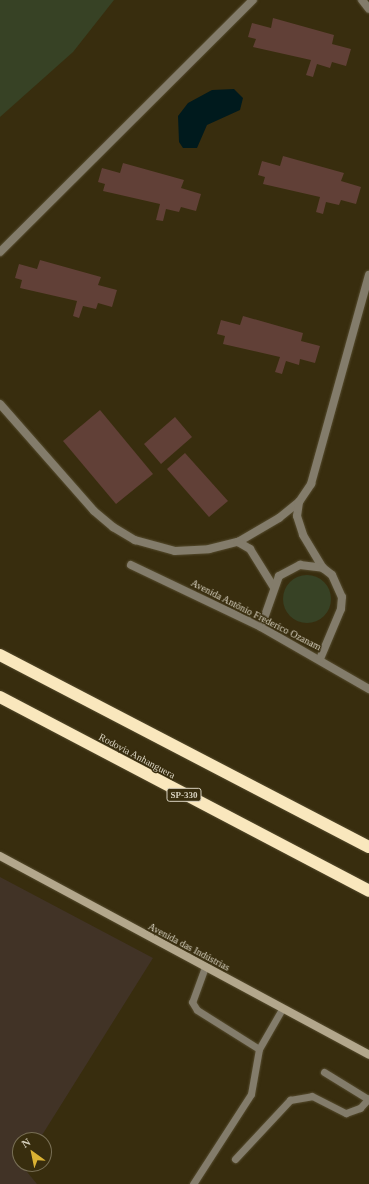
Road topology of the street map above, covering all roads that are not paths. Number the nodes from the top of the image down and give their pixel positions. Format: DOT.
graph roads {
  1 [pos="253,0"];
  2 [pos="362,0"];
  3 [pos="369,9"];
  4 [pos="0,252"];
  5 [pos="369,275"];
  6 [pos="0,404"];
  7 [pos="299,502"];
  8 [pos="238,542"];
  9 [pos="131,565"];
  10 [pos="323,568"];
  11 [pos="273,586"];
  12 [pos="261,627"];
  13 [pos="0,655"];
  14 [pos="320,659"];
  15 [pos="369,689"];
  16 [pos="0,698"];
  17 [pos="369,847"];
  18 [pos="0,856"];
  19 [pos="369,891"];
  20 [pos="205,967"];
  21 [pos="282,1009"];
  22 [pos="259,1049"];
  23 [pos="369,1056"];
  24 [pos="324,1072"];
  25 [pos="369,1099"];
  26 [pos="235,1159"];
  27 [pos="193,1184"];
  1 -- 4 [label="street"];
  2 -- 3 [label="street"];
  5 -- 7 [label="street"];
  6 -- 8 [label="street"];
  7 -- 8 [label="street"];
  7 -- 10 [label="street"];
  8 -- 11 [label="street"];
  9 -- 12 [label="street, Avenida Antônio Frederico Ozanam"];
  10 -- 11 [label="street"];
  10 -- 14 [label="street"];
  11 -- 12 [label="street"];
  12 -- 14 [label="street, Avenida Antônio Frederico Ozanam"];
  13 -- 17 [label="highway"];
  14 -- 15 [label="street, Avenida Antônio Frederico Ozanam"];
  16 -- 19 [label="highway, Rodovia Anhanguera / SP-330"];
  18 -- 20 [label="street, Avenida das Indústrias"];
  20 -- 21 [label="street, Avenida das Indústrias"];
  20 -- 22 [label="lane"];
  21 -- 22 [label="lane"];
  21 -- 23 [label="street, Avenida das Indústrias"];
  22 -- 27 [label="lane"];
  24 -- 25 [label="lane"];
  25 -- 26 [label="lane"];
}
